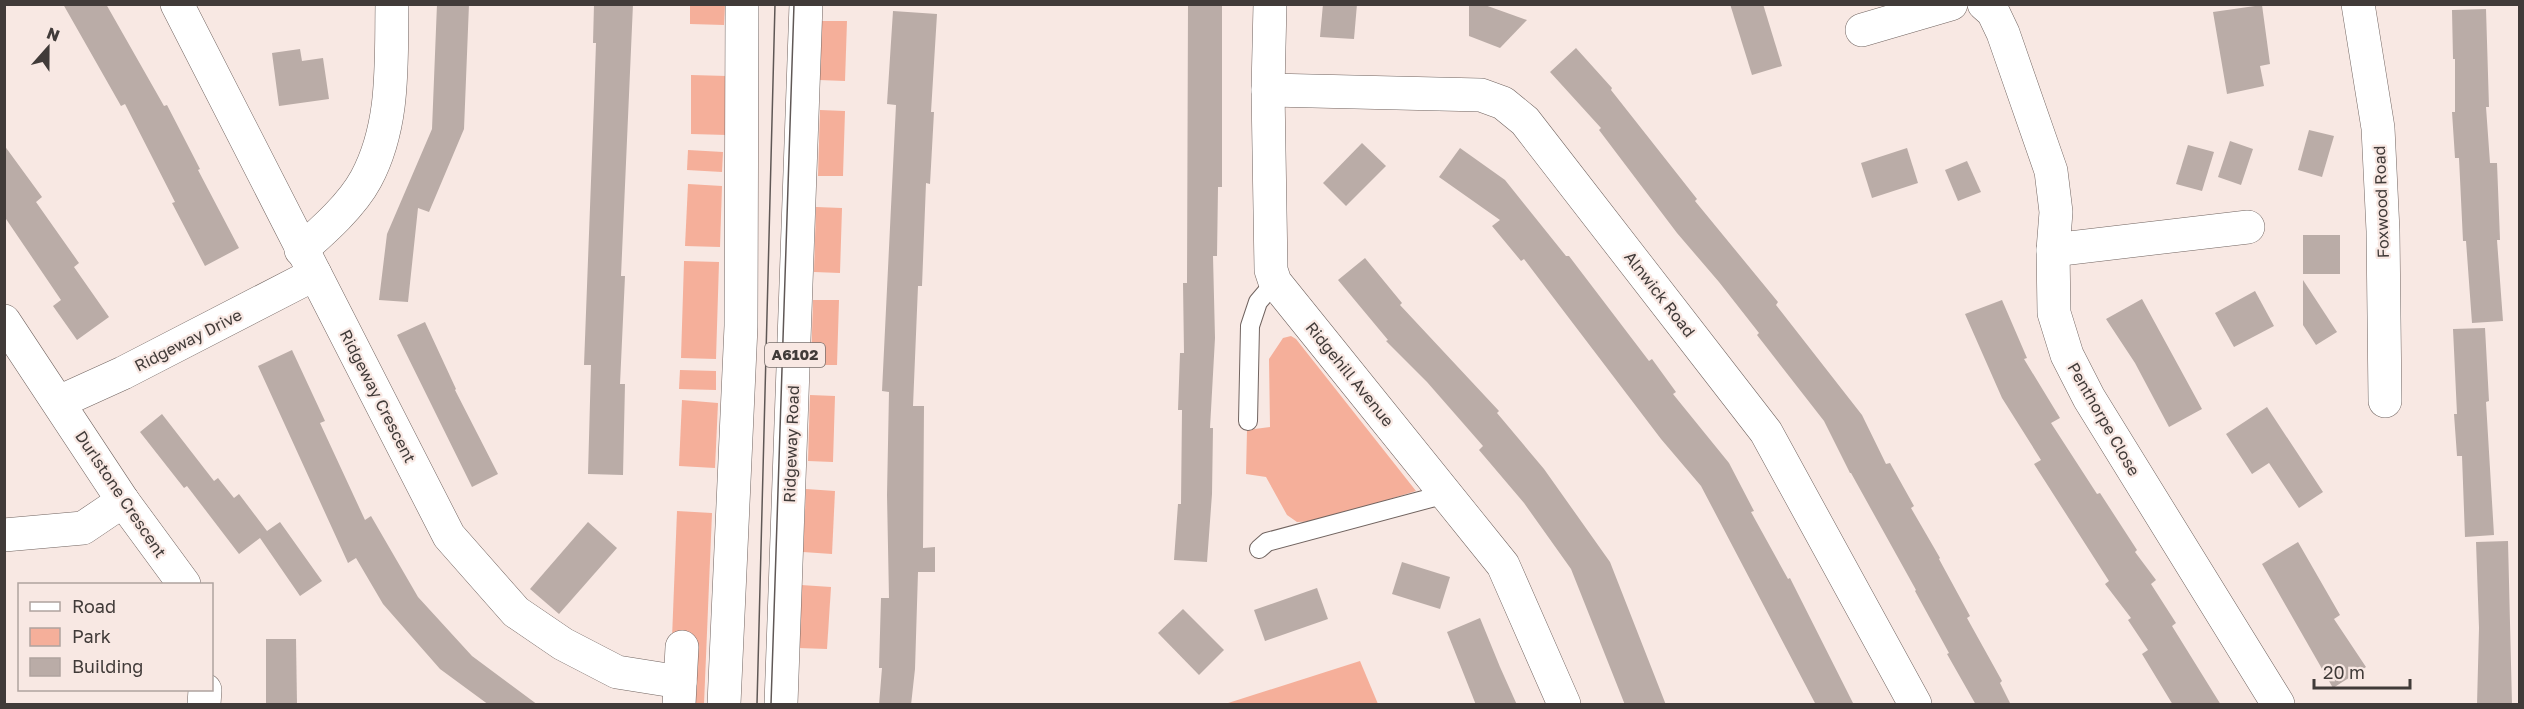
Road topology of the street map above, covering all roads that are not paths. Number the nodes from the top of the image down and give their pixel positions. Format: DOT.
graph roads {
  1 [pos="177,4"];
  2 [pos="392,4"];
  3 [pos="742,4"];
  4 [pos="806,4"];
  5 [pos="1270,4"];
  6 [pos="1951,4"];
  7 [pos="1984,4"];
  8 [pos="2358,4"];
  9 [pos="1862,30"];
  10 [pos="1268,90"];
  11 [pos="2248,227"];
  12 [pos="2053,250"];
  13 [pos="308,262"];
  14 [pos="1275,282"];
  15 [pos="4,321"];
  16 [pos="2385,401"];
  17 [pos="59,402"];
  18 [pos="1248,421"];
  19 [pos="1446,494"];
  20 [pos="123,501"];
  21 [pos="4,535"];
  22 [pos="1259,549"];
  23 [pos="183,583"];
  24 [pos="682,647"];
  25 [pos="679,694"];
  26 [pos="724,705"];
  27 [pos="782,705"];
  28 [pos="1564,705"];
  29 [pos="1916,705"];
  30 [pos="2278,705"];
  1 -- 13 [label="main road, Ridgeway Crescent"];
  2 -- 13 [label="main road, Ridgeway Drive"];
  3 -- 26 [label="main road, A6102"];
  4 -- 27 [label="main road, Ridgeway Road / A6102"];
  5 -- 10 [label="main road"];
  6 -- 9 [label="main road"];
  7 -- 12 [label="main road, Penthorpe Close"];
  8 -- 16 [label="main road, Foxwood Road"];
  10 -- 14 [label="main road"];
  10 -- 29 [label="main road, Alnwick Road"];
  11 -- 12 [label="main road"];
  12 -- 30 [label="main road, Penthorpe Close"];
  13 -- 17 [label="main road, Ridgeway Drive"];
  13 -- 25 [label="main road, Ridgeway Crescent"];
  14 -- 18 [label="lane"];
  14 -- 19 [label="main road, Ridgehill Avenue"];
  15 -- 17 [label="main road, Durlstone Crescent"];
  17 -- 20 [label="main road, Durlstone Crescent"];
  19 -- 22 [label="lane"];
  19 -- 28 [label="main road, Ridgehill Avenue"];
  20 -- 21 [label="main road"];
  20 -- 23 [label="main road, Durlstone Crescent"];
  24 -- 25 [label="main road, Ridgeway Crescent"];
}
